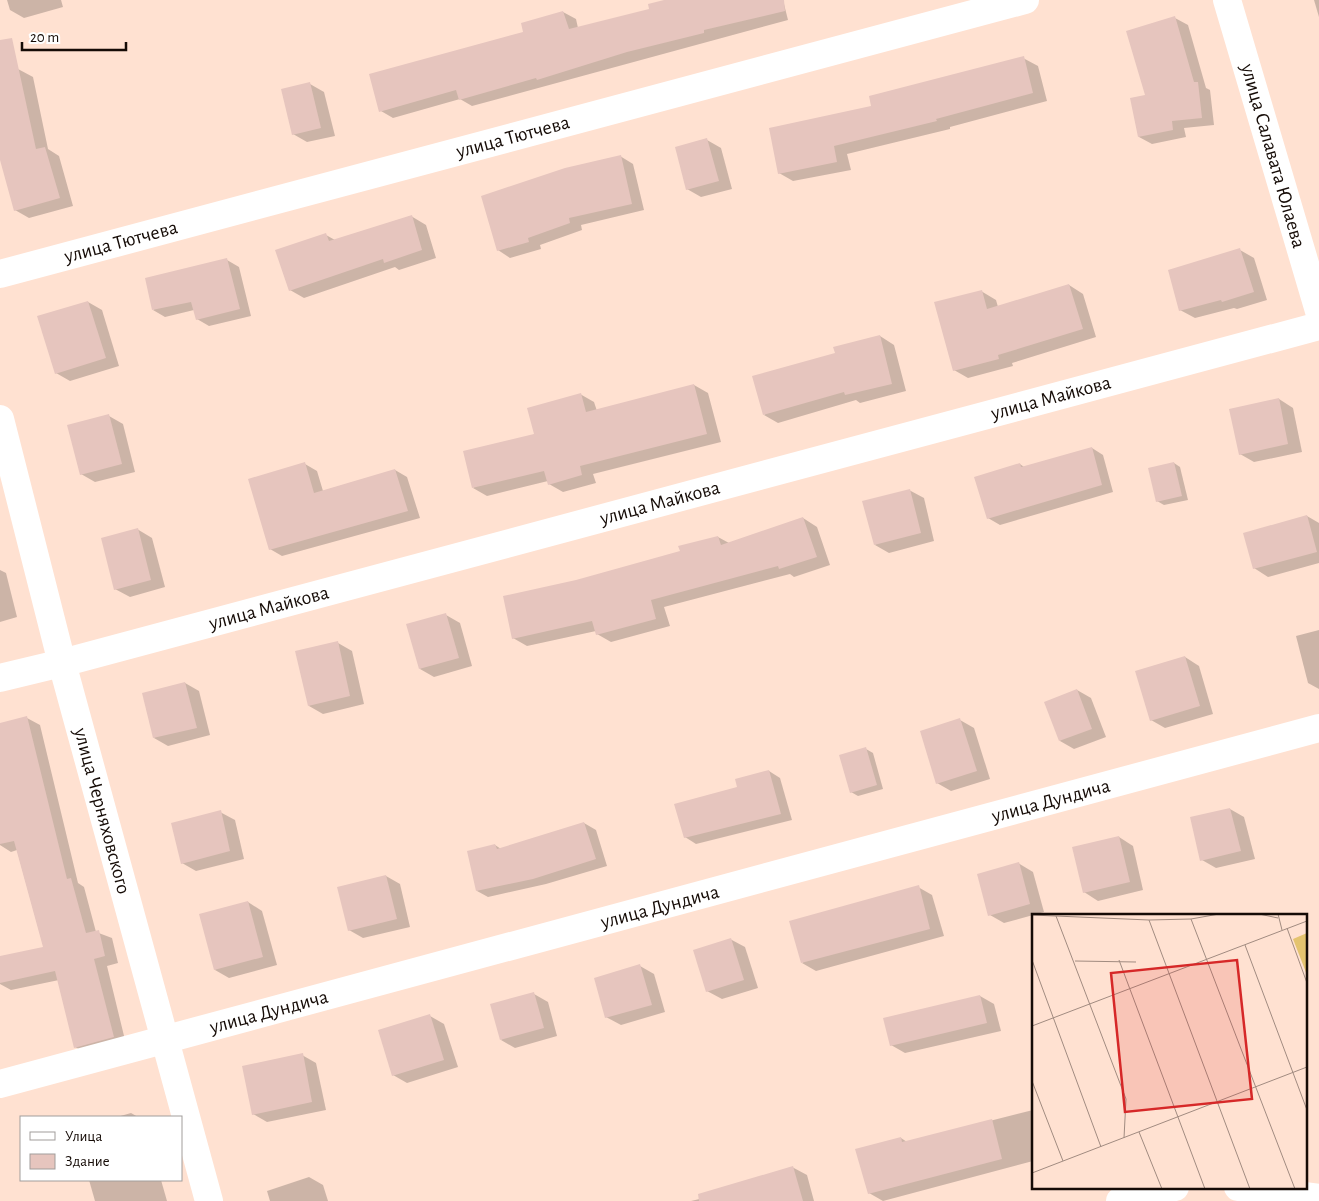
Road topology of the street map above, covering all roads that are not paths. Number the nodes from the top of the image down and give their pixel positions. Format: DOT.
graph roads {
  1 [pos="1025,0"];
  2 [pos="1227,0"];
  3 [pos="0,274"];
  4 [pos="1319,311"];
  5 [pos="1319,326"];
  6 [pos="0,419"];
  7 [pos="62,663"];
  8 [pos="0,678"];
  9 [pos="1319,728"];
  10 [pos="165,1040"];
  11 [pos="0,1084"];
  12 [pos="1171,1188"];
  13 [pos="1245,1188"];
  14 [pos="1319,1198"];
  15 [pos="209,1201"];
  16 [pos="1120,1201"];
  1 -- 3 [label="street, улица Тютчева"];
  2 -- 4 [label="street, улица Салавата Юлаева"];
  5 -- 7 [label="street, улица Майкова"];
  6 -- 7 [label="street, улица Черняховского"];
  7 -- 8 [label="street, улица Майкова"];
  7 -- 10 [label="street, улица Черняховского"];
  9 -- 10 [label="street, улица Дундича"];
  10 -- 11 [label="street, улица Дундича"];
  10 -- 15 [label="street, улица Черняховского"];
  12 -- 16 [label="street"];
  13 -- 14 [label="street"];
}
